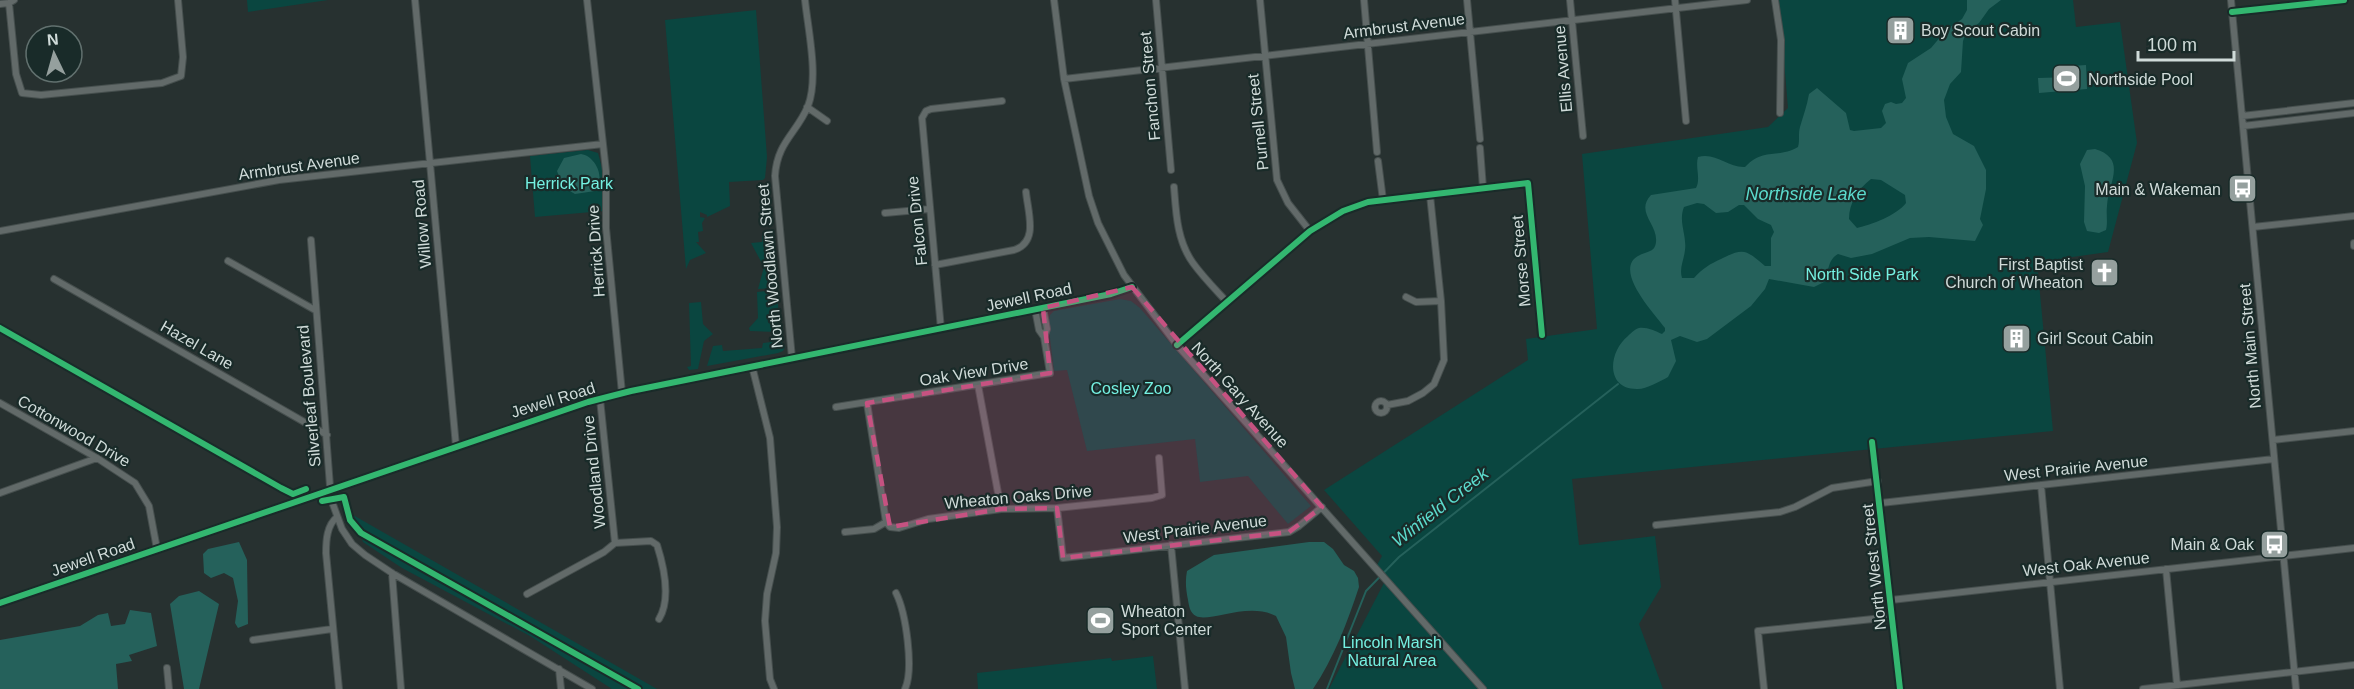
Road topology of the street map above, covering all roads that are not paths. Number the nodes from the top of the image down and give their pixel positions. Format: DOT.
graph roads {
  1 [pos="178,0"];
  2 [pos="415,0"];
  3 [pos="587,0"];
  4 [pos="805,0"];
  5 [pos="1054,0"];
  6 [pos="1156,0"];
  7 [pos="1260,0"];
  8 [pos="1364,0"];
  9 [pos="1467,0"];
  10 [pos="1570,0"];
  11 [pos="1675,0"];
  12 [pos="1747,0"];
  13 [pos="1775,0"];
  14 [pos="2231,0"];
  15 [pos="2344,0"];
  16 [pos="11,2"];
  17 [pos="0,4"];
  18 [pos="1676,9"];
  19 [pos="2232,12"];
  20 [pos="1572,20"];
  21 [pos="1470,32"];
  22 [pos="1367,44"];
  23 [pos="1265,56"];
  24 [pos="1162,68"];
  25 [pos="1064,79"];
  26 [pos="1002,100"];
  27 [pos="2354,103"];
  28 [pos="807,107"];
  29 [pos="1780,113"];
  30 [pos="2354,113"];
  31 [pos="2242,117"];
  32 [pos="827,121"];
  33 [pos="1686,121"];
  34 [pos="2243,126"];
  35 [pos="1583,136"];
  36 [pos="1480,139"];
  37 [pos="603,144"];
  38 [pos="1480,148"];
  39 [pos="1377,152"];
  40 [pos="1378,161"];
  41 [pos="430,164"];
  42 [pos="1171,170"];
  43 [pos="1174,187"];
  44 [pos="1484,188"];
  45 [pos="1026,192"];
  46 [pos="1430,195"];
  47 [pos="1383,200"];
  48 [pos="929,209"];
  49 [pos="885,213"];
  50 [pos="2354,216"];
  51 [pos="2253,227"];
  52 [pos="0,231"];
  53 [pos="1310,231"];
  54 [pos="311,240"];
  55 [pos="228,261"];
  56 [pos="935,265"];
  57 [pos="54,279"];
  58 [pos="1132,287"];
  59 [pos="1406,297"];
  60 [pos="1441,301"];
  61 [pos="1227,303"];
  62 [pos="1043,308"];
  63 [pos="1035,309"];
  64 [pos="315,310"];
  65 [pos="941,329"];
  66 [pos="1542,336"];
  67 [pos="1044,337"];
  68 [pos="1177,345"];
  69 [pos="792,358"];
  70 [pos="752,366"];
  71 [pos="978,385"];
  72 [pos="622,393"];
  73 [pos="600,399"];
  74 [pos="0,403"];
  75 [pos="867,403"];
  76 [pos="1387,405"];
  77 [pos="836,407"];
  78 [pos="2354,431"];
  79 [pos="327,435"];
  80 [pos="2273,440"];
  81 [pos="1872,442"];
  82 [pos="456,446"];
  83 [pos="97,458"];
  84 [pos="1159,458"];
  85 [pos="2274,459"];
  86 [pos="1878,481"];
  87 [pos="2041,485"];
  88 [pos="330,489"];
  89 [pos="0,493"];
  90 [pos="1881,503"];
  91 [pos="1057,507"];
  92 [pos="1322,507"];
  93 [pos="1001,509"];
  94 [pos="337,517"];
  95 [pos="886,522"];
  96 [pos="1656,525"];
  97 [pos="845,532"];
  98 [pos="615,543"];
  99 [pos="1171,545"];
  100 [pos="2354,548"];
  101 [pos="157,549"];
  102 [pos="2284,556"];
  103 [pos="2166,569"];
  104 [pos="392,573"];
  105 [pos="2050,582"];
  106 [pos="896,593"];
  107 [pos="527,594"];
  108 [pos="1891,600"];
  109 [pos="0,603"];
  110 [pos="1892,616"];
  111 [pos="659,619"];
  112 [pos="333,629"];
  113 [pos="253,640"];
  114 [pos="2354,665"];
  115 [pos="167,668"];
  116 [pos="559,669"];
  117 [pos="2295,672"];
  118 [pos="2177,685"];
  119 [pos="169,689"];
  120 [pos="339,689"];
  121 [pos="401,689"];
  122 [pos="561,689"];
  123 [pos="592,689"];
  124 [pos="774,689"];
  125 [pos="905,689"];
  126 [pos="1185,689"];
  127 [pos="1483,689"];
  128 [pos="1764,689"];
  129 [pos="1900,689"];
  130 [pos="2060,689"];
  131 [pos="2143,689"];
  132 [pos="2296,689"];
  1 -- 16 [label="street"];
  2 -- 41 [label="street, Willow Road"];
  3 -- 37 [label="street, Herrick Drive"];
  4 -- 28 [label="street, North Woodlawn Street"];
  5 -- 25 [label="street, North Gary Avenue"];
  6 -- 24 [label="street, Fanchon Street"];
  7 -- 23 [label="street, Purnell Street"];
  8 -- 22 [label="street"];
  9 -- 21 [label="street"];
  10 -- 20 [label="street, Ellis Avenue"];
  11 -- 18 [label="street"];
  12 -- 18 [label="street, Armbrust Avenue"];
  13 -- 29 [label="street"];
  14 -- 19 [label="street, North Main Street"];
  15 -- 19 [label="street"];
  16 -- 17 [label="street"];
  18 -- 20 [label="street, Armbrust Avenue"];
  18 -- 33 [label="street"];
  19 -- 31 [label="street, North Main Street"];
  20 -- 21 [label="street, Armbrust Avenue"];
  20 -- 35 [label="street, Ellis Avenue"];
  21 -- 22 [label="street, Armbrust Avenue"];
  21 -- 36 [label="street"];
  22 -- 23 [label="street, Armbrust Avenue"];
  22 -- 39 [label="street"];
  23 -- 24 [label="street, Armbrust Avenue"];
  23 -- 53 [label="street, Purnell Street"];
  24 -- 25 [label="street, Armbrust Avenue"];
  24 -- 42 [label="street, Fanchon Street"];
  25 -- 58 [label="street, North Gary Avenue"];
  26 -- 48 [label="street, Falcon Drive"];
  27 -- 31 [label="street"];
  28 -- 32 [label="street"];
  28 -- 69 [label="street, North Woodlawn Street"];
  30 -- 34 [label="street"];
  31 -- 34 [label="street, North Main Street"];
  34 -- 51 [label="street, North Main Street"];
  37 -- 41 [label="street, Armbrust Avenue"];
  37 -- 72 [label="street, Herrick Drive"];
  38 -- 44 [label="street"];
  40 -- 47 [label="street"];
  41 -- 52 [label="street, Armbrust Avenue"];
  41 -- 82 [label="street, Willow Road"];
  43 -- 61 [label="street"];
  44 -- 46 [label="street"];
  44 -- 66 [label="street, Morse Street"];
  45 -- 56 [label="street"];
  46 -- 47 [label="street"];
  46 -- 60 [label="street"];
  47 -- 53 [label="street"];
  48 -- 49 [label="street"];
  48 -- 56 [label="street, Falcon Drive"];
  50 -- 51 [label="street"];
  51 -- 80 [label="street, North Main Street"];
  53 -- 61 [label="street"];
  54 -- 64 [label="street, Silverleaf Boulevard"];
  55 -- 64 [label="street"];
  56 -- 65 [label="street, Falcon Drive"];
  57 -- 79 [label="street, Hazel Lane"];
  58 -- 62 [label="street, Jewell Road"];
  58 -- 68 [label="street, North Gary Avenue"];
  59 -- 60 [label="street"];
  60 -- 76 [label="street"];
  61 -- 68 [label="street"];
  62 -- 63 [label="street, Jewell Road"];
  62 -- 67 [label="street, Oak View Drive"];
  63 -- 65 [label="street, Jewell Road"];
  63 -- 67 [label="street, Oak View Drive"];
  64 -- 79 [label="street, Silverleaf Boulevard"];
  65 -- 69 [label="street, Jewell Road"];
  67 -- 71 [label="street, Oak View Drive"];
  68 -- 92 [label="street, North Gary Avenue"];
  69 -- 70 [label="street, Jewell Road"];
  70 -- 72 [label="street, Jewell Road"];
  70 -- 124 [label="street"];
  71 -- 75 [label="street, Oak View Drive"];
  71 -- 93 [label="street"];
  72 -- 73 [label="street, Jewell Road"];
  73 -- 82 [label="street, Jewell Road"];
  73 -- 98 [label="street, Woodland Drive"];
  74 -- 83 [label="street, Cottonwood Drive"];
  75 -- 77 [label="street, Oak View Drive"];
  75 -- 95 [label="street"];
  78 -- 80 [label="street"];
  79 -- 88 [label="street, Silverleaf Boulevard"];
  80 -- 85 [label="street, North Main Street"];
  81 -- 86 [label="street, North West Street"];
  82 -- 88 [label="street, Jewell Road"];
  83 -- 89 [label="street"];
  83 -- 101 [label="street, Cottonwood Drive"];
  84 -- 91 [label="street, Wheaton Oaks Drive"];
  85 -- 87 [label="street, West Prairie Avenue"];
  85 -- 102 [label="street, North Main Street"];
  86 -- 90 [label="street, North West Street"];
  86 -- 96 [label="street"];
  87 -- 90 [label="street, West Prairie Avenue"];
  87 -- 105 [label="street"];
  88 -- 94 [label="street, Silverleaf Boulevard"];
  88 -- 101 [label="street, Jewell Road"];
  90 -- 108 [label="street, North West Street"];
  91 -- 93 [label="street, Wheaton Oaks Drive"];
  91 -- 99 [label="street, West Prairie Avenue"];
  92 -- 99 [label="street, West Prairie Avenue"];
  92 -- 127 [label="street, North Gary Avenue"];
  93 -- 95 [label="street, Wheaton Oaks Drive"];
  94 -- 104 [label="street, Silverleaf Boulevard"];
  94 -- 112 [label="street"];
  95 -- 97 [label="street, Wheaton Oaks Drive"];
  98 -- 107 [label="street"];
  98 -- 111 [label="street"];
  99 -- 126 [label="street"];
  100 -- 102 [label="street, West Oak Avenue"];
  101 -- 109 [label="street, Jewell Road"];
  102 -- 103 [label="street, West Oak Avenue"];
  102 -- 117 [label="street, North Main Street"];
  103 -- 105 [label="street, West Oak Avenue"];
  103 -- 118 [label="street"];
  104 -- 116 [label="street, Silverleaf Boulevard"];
  104 -- 121 [label="street"];
  105 -- 108 [label="street, West Oak Avenue"];
  105 -- 130 [label="street"];
  106 -- 125 [label="street"];
  108 -- 110 [label="street, North West Street"];
  110 -- 128 [label="street"];
  110 -- 129 [label="street, North West Street"];
  112 -- 113 [label="street"];
  112 -- 120 [label="street"];
  114 -- 117 [label="street"];
  115 -- 119 [label="street"];
  116 -- 122 [label="street"];
  116 -- 123 [label="street, Silverleaf Boulevard"];
  117 -- 118 [label="street"];
  117 -- 132 [label="street, North Main Street"];
  118 -- 131 [label="street"];
}
